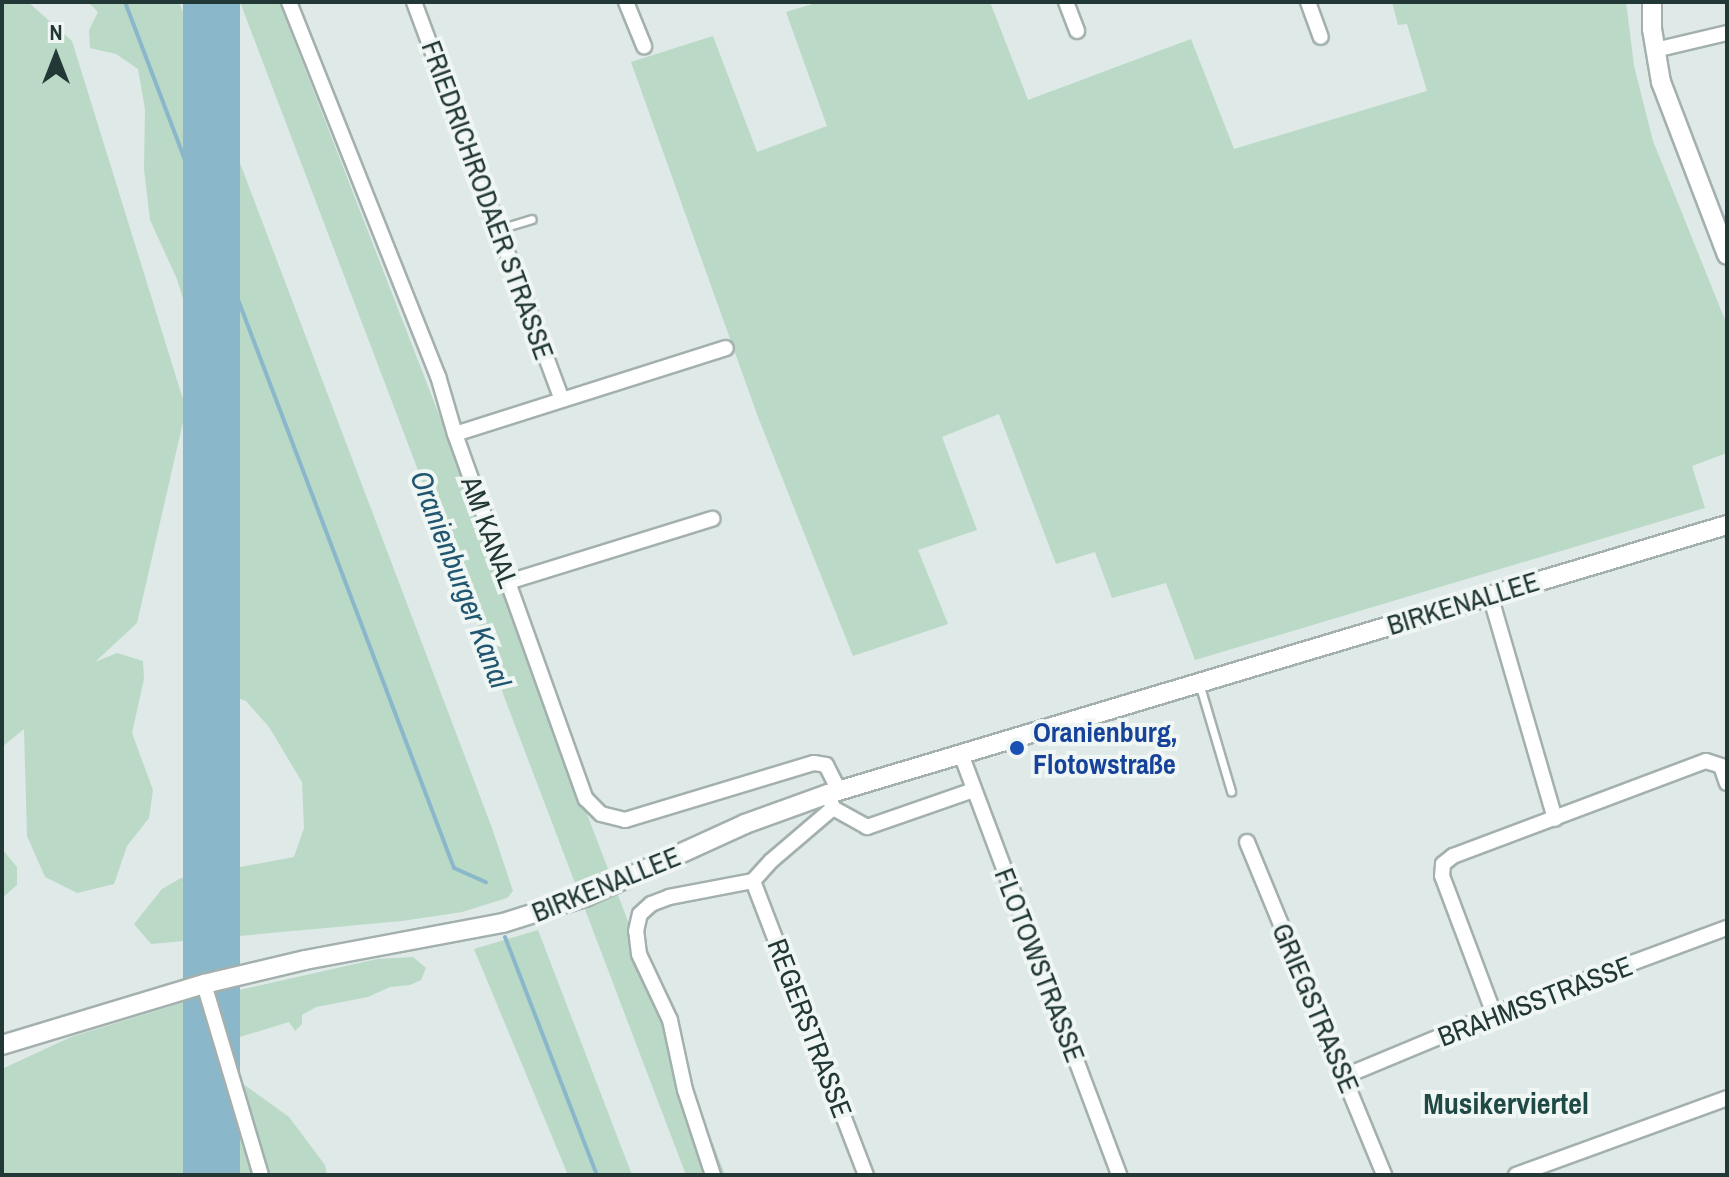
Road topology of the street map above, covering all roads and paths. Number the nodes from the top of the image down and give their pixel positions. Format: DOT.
graph roads {
  1 [pos="289,2"];
  2 [pos="414,2"];
  3 [pos="626,2"];
  4 [pos="1066,2"];
  5 [pos="1308,2"];
  6 [pos="1652,2"];
  7 [pos="1077,31"];
  8 [pos="1727,33"];
  9 [pos="1321,37"];
  10 [pos="644,46"];
  11 [pos="1655,50"];
  12 [pos="532,219"];
  13 [pos="499,229"];
  14 [pos="1727,255"];
  15 [pos="726,348"];
  16 [pos="561,398"];
  17 [pos="455,434"];
  18 [pos="712,519"];
  19 [pos="1727,525"];
  20 [pos="508,582"];
  21 [pos="1490,595"];
  22 [pos="1199,683"];
  23 [pos="961,754"];
  24 [pos="1727,783"];
  25 [pos="974,790"];
  26 [pos="1231,791"];
  27 [pos="833,797"];
  28 [pos="1555,819"];
  29 [pos="1247,842"];
  30 [pos="753,881"];
  31 [pos="1727,928"];
  32 [pos="204,984"];
  33 [pos="1494,1014"];
  34 [pos="2,1045"];
  35 [pos="1345,1076"];
  36 [pos="1727,1098"];
  37 [pos="261,1175"];
  38 [pos="713,1175"];
  39 [pos="866,1175"];
  40 [pos="1119,1175"];
  41 [pos="1384,1175"];
  42 [pos="1516,1175"];
  1 -- 17 [label="street, AM KANAL"];
  2 -- 13 [label="street, FRIEDRICHRODAER STRASSE"];
  3 -- 10 [label="street"];
  4 -- 7 [label="street"];
  5 -- 9 [label="street"];
  6 -- 11 [label="street"];
  8 -- 11 [label="street"];
  11 -- 14 [label="street"];
  12 -- 13 [label="lane"];
  13 -- 16 [label="street, FRIEDRICHRODAER STRASSE"];
  15 -- 16 [label="street"];
  16 -- 17 [label="street"];
  17 -- 20 [label="street, AM KANAL"];
  18 -- 20 [label="street"];
  19 -- 21 [label="street, BIRKENALLEE"];
  20 -- 27 [label="street, AM KANAL"];
  21 -- 22 [label="street, BIRKENALLEE"];
  21 -- 28 [label="street"];
  22 -- 23 [label="street, BIRKENALLEE"];
  22 -- 26 [label="lane"];
  23 -- 25 [label="street, FLOTOWSTRASSE"];
  23 -- 27 [label="street, BIRKENALLEE"];
  24 -- 28 [label="street"];
  25 -- 27 [label="street"];
  25 -- 40 [label="street, FLOTOWSTRASSE"];
  27 -- 30 [label="street"];
  27 -- 32 [label="street, BIRKENALLEE"];
  28 -- 33 [label="street"];
  29 -- 35 [label="street, GRIEGSTRASSE"];
  30 -- 38 [label="street"];
  30 -- 39 [label="street, REGERSTRASSE"];
  31 -- 33 [label="street, BRAHMSSTRASSE"];
  32 -- 34 [label="street, BIRKENALLEE"];
  32 -- 37 [label="street"];
  33 -- 35 [label="street, BRAHMSSTRASSE"];
  35 -- 41 [label="street, GRIEGSTRASSE"];
  36 -- 42 [label="street"];
}
